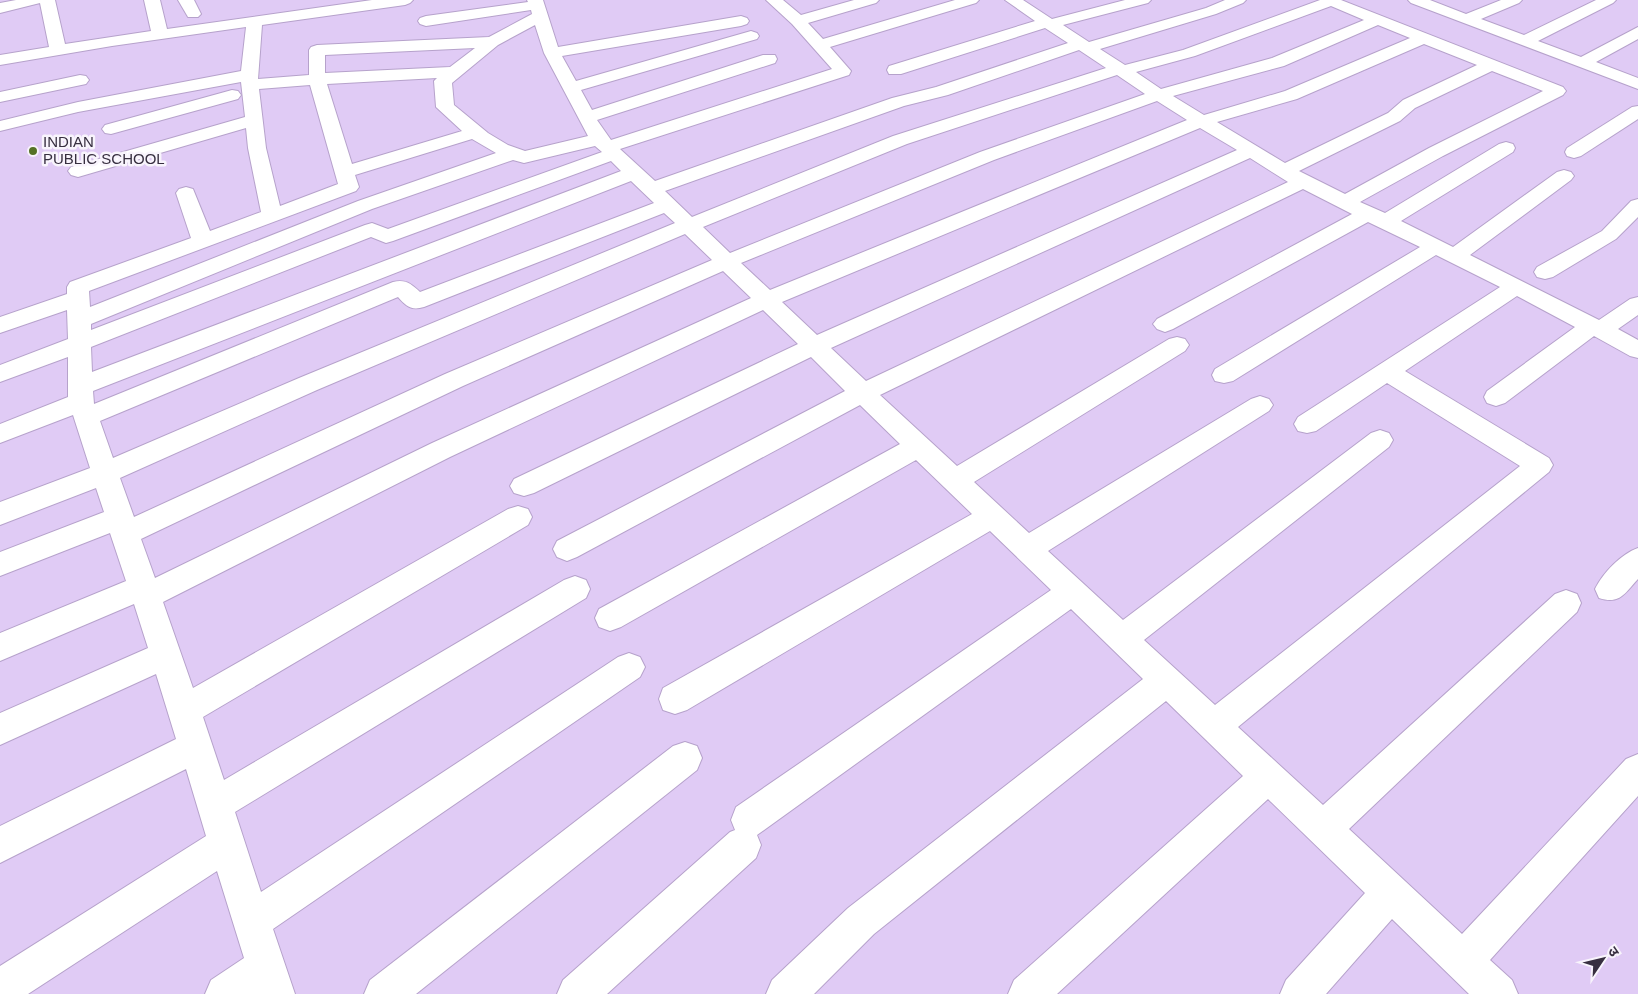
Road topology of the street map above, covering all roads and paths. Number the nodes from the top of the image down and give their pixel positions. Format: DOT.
graph roads {
  1 [pos="36,0"];
  2 [pos="47,0"];
  3 [pos="152,0"];
  4 [pos="186,0"];
  5 [pos="775,0"];
  6 [pos="872,0"];
  7 [pos="971,0"];
  8 [pos="1017,0"];
  9 [pos="1143,0"];
  10 [pos="1238,0"];
  11 [pos="1514,0"];
  12 [pos="1608,0"];
  13 [pos="394,1"];
  14 [pos="1329,1"];
  15 [pos="1420,1"];
  16 [pos="324,5"];
  17 [pos="266,6"];
  18 [pos="537,7"];
  19 [pos="0,8"];
  20 [pos="193,14"];
  21 [pos="278,18"];
  22 [pos="1377,20"];
  23 [pos="1467,20"];
  24 [pos="255,21"];
  25 [pos="426,21"];
  26 [pos="798,21"];
  27 [pos="1048,23"];
  28 [pos="1638,32"];
  29 [pos="160,34"];
  30 [pos="752,36"];
  31 [pos="1424,38"];
  32 [pos="1525,41"];
  33 [pos="492,42"];
  34 [pos="820,45"];
  35 [pos="1084,46"];
  36 [pos="552,53"];
  37 [pos="58,54"];
  38 [pos="0,60"];
  39 [pos="1582,63"];
  40 [pos="1491,65"];
  41 [pos="1638,67"];
  42 [pos="895,70"];
  43 [pos="1120,70"];
  44 [pos="0,72"];
  45 [pos="454,72"];
  46 [pos="1620,78"];
  47 [pos="317,79"];
  48 [pos="80,80"];
  49 [pos="249,83"];
  50 [pos="1638,84"];
  51 [pos="571,88"];
  52 [pos="1158,95"];
  53 [pos="0,97"];
  54 [pos="110,102"];
  55 [pos="1638,111"];
  56 [pos="254,120"];
  57 [pos="1201,121"];
  58 [pos="0,126"];
  59 [pos="111,129"];
  60 [pos="474,133"];
  61 [pos="1506,148"];
  62 [pos="1250,150"];
  63 [pos="1574,152"];
  64 [pos="512,154"];
  65 [pos="623,160"];
  66 [pos="112,161"];
  67 [pos="78,171"];
  68 [pos="345,172"];
  69 [pos="1293,176"];
  70 [pos="1564,176"];
  71 [pos="186,193"];
  72 [pos="1345,202"];
  73 [pos="1638,205"];
  74 [pos="272,216"];
  75 [pos="1376,218"];
  76 [pos="689,225"];
  77 [pos="203,241"];
  78 [pos="1444,252"];
  79 [pos="726,262"];
  80 [pos="1545,272"];
  81 [pos="1516,286"];
  82 [pos="767,300"];
  83 [pos="1638,304"];
  84 [pos="79,321"];
  85 [pos="1165,324"];
  86 [pos="0,325"];
  87 [pos="1596,328"];
  88 [pos="1177,345"];
  89 [pos="814,346"];
  90 [pos="1638,350"];
  91 [pos="1388,371"];
  92 [pos="0,374"];
  93 [pos="1224,375"];
  94 [pos="862,393"];
  95 [pos="1496,397"];
  96 [pos="82,402"];
  97 [pos="1260,405"];
  98 [pos="1307,424"];
  99 [pos="0,434"];
  100 [pos="1380,440"];
  101 [pos="918,446"];
  102 [pos="105,473"];
  103 [pos="954,481"];
  104 [pos="524,486"];
  105 [pos="0,514"];
  106 [pos="992,516"];
  107 [pos="518,517"];
  108 [pos="123,526"];
  109 [pos="566,549"];
  110 [pos="1027,549"];
  111 [pos="1638,560"];
  112 [pos="0,564"];
  113 [pos="575,589"];
  114 [pos="1610,589"];
  115 [pos="145,592"];
  116 [pos="1072,592"];
  117 [pos="1566,603"];
  118 [pos="610,618"];
  119 [pos="1122,639"];
  120 [pos="0,647"];
  121 [pos="166,655"];
  122 [pos="628,667"];
  123 [pos="1166,681"];
  124 [pos="675,699"];
  125 [pos="184,710"];
  126 [pos="1214,726"];
  127 [pos="0,729"];
  128 [pos="195,747"];
  129 [pos="685,758"];
  130 [pos="1638,771"];
  131 [pos="1267,777"];
  132 [pos="214,804"];
  133 [pos="1322,829"];
  134 [pos="227,844"];
  135 [pos="0,845"];
  136 [pos="1390,893"];
  137 [pos="252,921"];
  138 [pos="1463,961"];
  139 [pos="270,980"];
  140 [pos="0,989"];
  141 [pos="225,994"];
  142 [pos="384,994"];
  143 [pos="577,994"];
  144 [pos="786,994"];
  145 [pos="1028,994"];
  146 [pos="1300,994"];
  147 [pos="1498,994"];
  1 -- 19 [label="street"];
  2 -- 37 [label="street"];
  3 -- 29 [label="street"];
  4 -- 20 [label="street"];
  5 -- 26 [label="street"];
  6 -- 26 [label="street"];
  7 -- 34 [label="street"];
  8 -- 27 [label="street"];
  9 -- 27 [label="street"];
  10 -- 35 [label="street"];
  11 -- 23 [label="street"];
  12 -- 32 [label="street"];
  13 -- 16 [label="street"];
  14 -- 22 [label="street"];
  14 -- 43 [label="street"];
  15 -- 23 [label="street"];
  16 -- 21 [label="street"];
  17 -- 21 [label="street"];
  18 -- 25 [label="street"];
  18 -- 33 [label="street"];
  18 -- 36 [label="street"];
  21 -- 24 [label="street"];
  22 -- 31 [label="street"];
  22 -- 52 [label="street"];
  23 -- 32 [label="street"];
  24 -- 29 [label="street"];
  24 -- 49 [label="street"];
  26 -- 34 [label="street"];
  27 -- 35 [label="street"];
  27 -- 42 [label="street"];
  28 -- 39 [label="street"];
  29 -- 37 [label="street"];
  30 -- 36 [label="street"];
  30 -- 51 [label="street"];
  30 -- 65 [label="street"];
  31 -- 40 [label="street"];
  31 -- 57 [label="street"];
  32 -- 39 [label="street"];
  33 -- 45 [label="street"];
  33 -- 47 [label="street"];
  34 -- 65 [label="street"];
  35 -- 43 [label="street"];
  35 -- 65 [label="street"];
  36 -- 51 [label="street"];
  37 -- 38 [label="street"];
  37 -- 44 [label="street"];
  39 -- 46 [label="street"];
  40 -- 69 [label="street"];
  40 -- 72 [label="street"];
  41 -- 46 [label="street"];
  43 -- 52 [label="street"];
  43 -- 76 [label="street"];
  45 -- 47 [label="street"];
  45 -- 60 [label="street"];
  46 -- 50 [label="street"];
  47 -- 49 [label="street"];
  47 -- 68 [label="street"];
  48 -- 53 [label="street"];
  49 -- 54 [label="street"];
  49 -- 56 [label="street"];
  49 -- 59 [label="street"];
  51 -- 65 [label="street"];
  52 -- 57 [label="street"];
  52 -- 79 [label="street"];
  54 -- 58 [label="street"];
  54 -- 59 [label="street"];
  55 -- 63 [label="street"];
  56 -- 66 [label="street"];
  56 -- 74 [label="street"];
  57 -- 62 [label="street"];
  57 -- 82 [label="street"];
  59 -- 66 [label="street"];
  60 -- 64 [label="street"];
  60 -- 68 [label="street"];
  61 -- 75 [label="street"];
  62 -- 69 [label="street"];
  62 -- 89 [label="street"];
  64 -- 65 [label="street"];
  64 -- 84 [label="street"];
  65 -- 76 [label="street"];
  65 -- 84 [label="street"];
  65 -- 96 [label="street"];
  65 -- 96 [label="street"];
  66 -- 67 [label="street"];
  68 -- 74 [label="street"];
  69 -- 72 [label="street"];
  69 -- 94 [label="street"];
  70 -- 78 [label="street"];
  71 -- 77 [label="street"];
  72 -- 75 [label="street"];
  73 -- 80 [label="street"];
  74 -- 77 [label="street"];
  75 -- 78 [label="street"];
  75 -- 85 [label="street"];
  76 -- 79 [label="street"];
  76 -- 102 [label="street"];
  77 -- 84 [label="street"];
  78 -- 81 [label="street"];
  78 -- 93 [label="street"];
  79 -- 82 [label="street"];
  79 -- 108 [label="street"];
  81 -- 87 [label="street"];
  81 -- 91 [label="street"];
  82 -- 89 [label="street"];
  82 -- 115 [label="street"];
  83 -- 87 [label="street"];
  84 -- 86 [label="street"];
  84 -- 92 [label="street"];
  84 -- 96 [label="street"];
  87 -- 90 [label="street"];
  87 -- 95 [label="street"];
  88 -- 103 [label="street"];
  89 -- 94 [label="street"];
  89 -- 104 [label="street"];
  91 -- 98 [label="street"];
  91 -- 126 [label="street"];
  94 -- 101 [label="street"];
  94 -- 109 [label="street"];
  96 -- 99 [label="street"];
  96 -- 102 [label="street"];
  97 -- 110 [label="street"];
  100 -- 119 [label="street"];
  101 -- 103 [label="street"];
  101 -- 118 [label="street"];
  102 -- 105 [label="street"];
  102 -- 108 [label="street"];
  103 -- 106 [label="street"];
  106 -- 110 [label="street"];
  106 -- 124 [label="street"];
  107 -- 125 [label="street"];
  108 -- 112 [label="street"];
  108 -- 115 [label="street"];
  110 -- 116 [label="street"];
  111 -- 114 [label="street"];
  113 -- 132 [label="street"];
  115 -- 120 [label="street"];
  115 -- 121 [label="street"];
  116 -- 119 [label="street"];
  116 -- 143 [label="street"];
  117 -- 133 [label="street"];
  119 -- 123 [label="street"];
  121 -- 125 [label="street"];
  121 -- 127 [label="street"];
  122 -- 137 [label="street"];
  123 -- 126 [label="street"];
  123 -- 144 [label="street"];
  125 -- 128 [label="street"];
  126 -- 131 [label="street"];
  128 -- 132 [label="street"];
  128 -- 135 [label="street"];
  129 -- 142 [label="street"];
  130 -- 138 [label="street"];
  131 -- 133 [label="street"];
  131 -- 145 [label="street"];
  132 -- 134 [label="street"];
  133 -- 136 [label="street"];
  134 -- 137 [label="street"];
  134 -- 140 [label="street"];
  136 -- 138 [label="street"];
  136 -- 146 [label="street"];
  137 -- 139 [label="street"];
  138 -- 147 [label="street"];
  139 -- 141 [label="street"];
}
